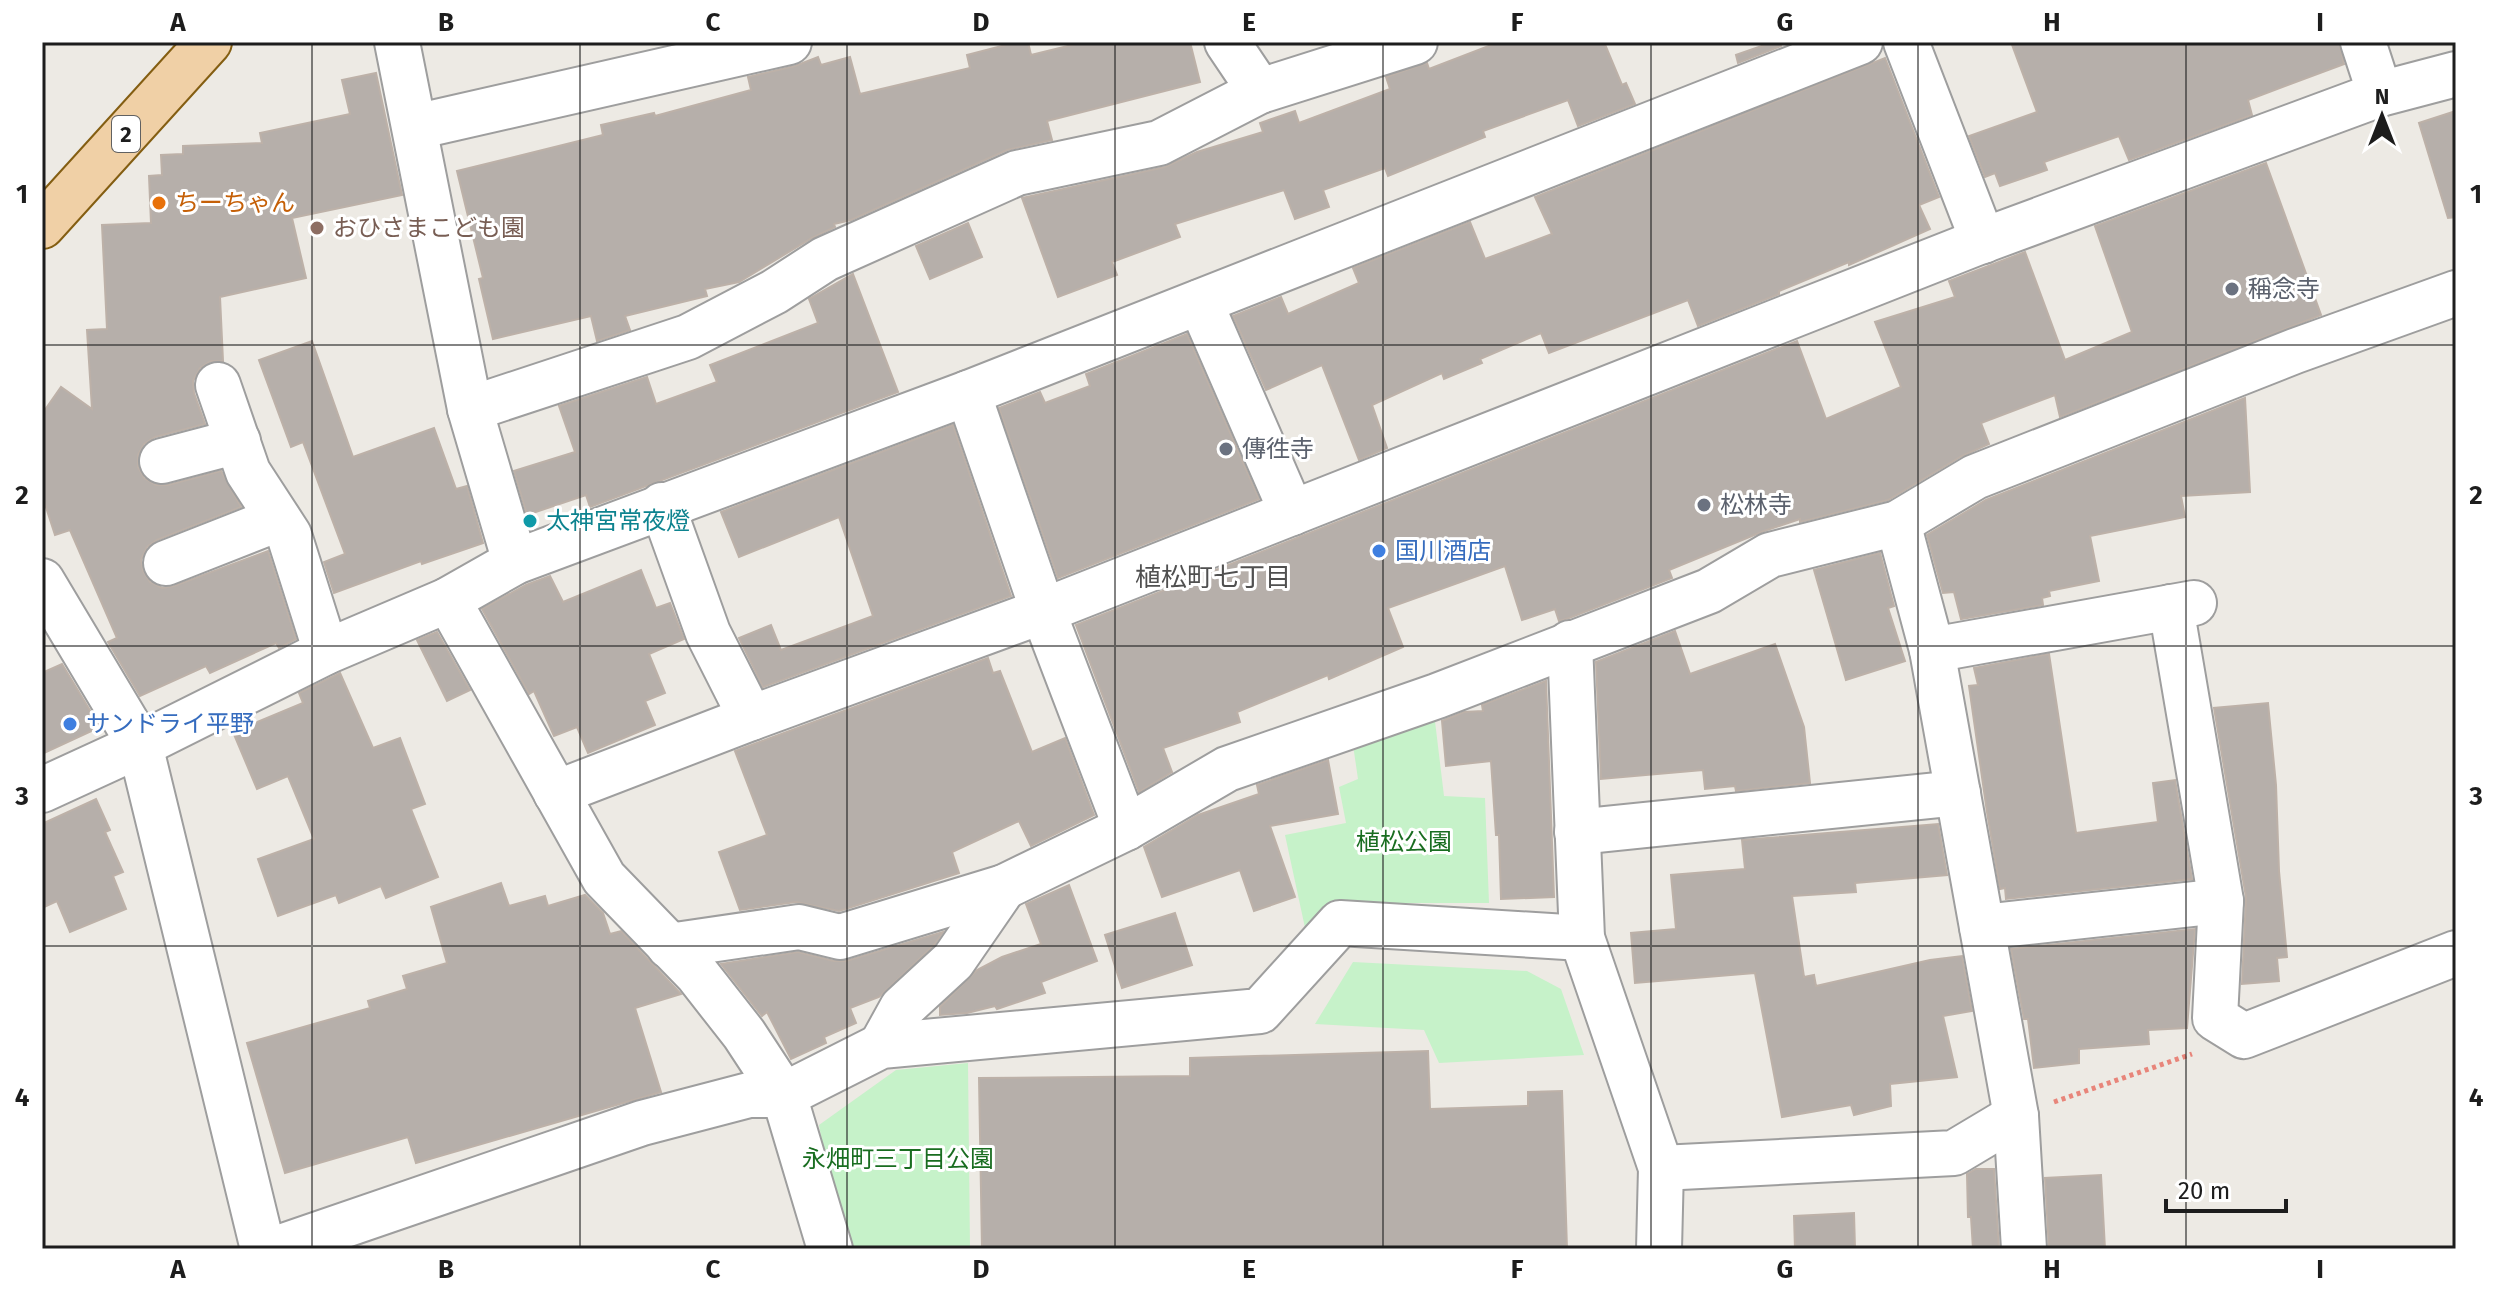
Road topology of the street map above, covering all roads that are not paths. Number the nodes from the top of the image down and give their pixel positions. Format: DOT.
graph roads {
  1 [pos="209,42"];
  2 [pos="397,42"];
  3 [pos="789,42"];
  4 [pos="1227,42"];
  5 [pos="1415,42"];
  6 [pos="1860,42"];
  7 [pos="1906,42"];
  8 [pos="2363,42"];
  9 [pos="1810,52"];
  10 [pos="2456,74"];
  11 [pos="1260,91"];
  12 [pos="2380,94"];
  13 [pos="415,127"];
  14 [pos="42,226"];
  15 [pos="1983,241"];
  16 [pos="2456,293"];
  17 [pos="1200,302"];
  18 [pos="218,385"];
  19 [pos="968,393"];
  20 [pos="470,409"];
  21 [pos="238,441"];
  22 [pos="162,461"];
  23 [pos="662,505"];
  24 [pos="1292,513"];
  25 [pos="278,519"];
  26 [pos="1898,523"];
  27 [pos="515,562"];
  28 [pos="166,563"];
  29 [pos="42,581"];
  30 [pos="448,600"];
  31 [pos="1043,611"];
  32 [pos="1570,643"];
  33 [pos="1932,650"];
  34 [pos="326,652"];
  35 [pos="751,718"];
  36 [pos="140,745"];
  37 [pos="42,790"];
  38 [pos="556,793"];
  39 [pos="1958,793"];
  40 [pos="1126,828"];
  41 [pos="1577,832"];
  42 [pos="1004,887"];
  43 [pos="2221,901"];
  44 [pos="1982,927"];
  45 [pos="1582,938"];
  46 [pos="669,946"];
  47 [pos="2456,953"];
  48 [pos="881,1046"];
  49 [pos="784,1095"];
  50 [pos="2016,1116"];
  51 [pos="1661,1168"];
  52 [pos="263,1249"];
  53 [pos="275,1249"];
  54 [pos="830,1249"];
  55 [pos="1659,1249"];
  56 [pos="2024,1249"];
  1 -- 14 [label="main road, 2"];
  2 -- 13 [label="street"];
  3 -- 13 [label="street"];
  4 -- 11 [label="street"];
  5 -- 11 [label="street"];
  6 -- 9 [label="street"];
  7 -- 15 [label="street"];
  8 -- 12 [label="street"];
  9 -- 17 [label="street"];
  10 -- 12 [label="street"];
  11 -- 20 [label="street"];
  12 -- 15 [label="street"];
  13 -- 20 [label="street"];
  15 -- 24 [label="street"];
  16 -- 26 [label="street"];
  17 -- 19 [label="street"];
  17 -- 24 [label="street"];
  18 -- 21 [label="street"];
  19 -- 23 [label="street"];
  19 -- 31 [label="street"];
  20 -- 27 [label="street"];
  21 -- 22 [label="street"];
  21 -- 25 [label="street"];
  23 -- 27 [label="street"];
  23 -- 35 [label="street"];
  24 -- 31 [label="street"];
  25 -- 28 [label="street"];
  25 -- 34 [label="street"];
  26 -- 32 [label="street"];
  26 -- 33 [label="street"];
  27 -- 30 [label="street"];
  29 -- 36 [label="street"];
  30 -- 34 [label="street"];
  30 -- 38 [label="street"];
  31 -- 35 [label="street"];
  31 -- 40 [label="street"];
  32 -- 40 [label="street"];
  32 -- 41 [label="street"];
  33 -- 39 [label="street"];
  33 -- 43 [label="street"];
  34 -- 36 [label="street"];
  35 -- 38 [label="street"];
  36 -- 37 [label="street"];
  36 -- 52 [label="street"];
  38 -- 46 [label="street"];
  39 -- 41 [label="street"];
  39 -- 44 [label="street"];
  40 -- 42 [label="street"];
  41 -- 45 [label="street"];
  42 -- 46 [label="street"];
  42 -- 48 [label="street"];
  43 -- 44 [label="street"];
  43 -- 47 [label="street"];
  44 -- 50 [label="street"];
  45 -- 48 [label="street"];
  45 -- 51 [label="street"];
  46 -- 49 [label="street"];
  48 -- 49 [label="street"];
  49 -- 53 [label="street"];
  49 -- 54 [label="street"];
  50 -- 51 [label="street"];
  50 -- 56 [label="street"];
  51 -- 55 [label="street"];
}
